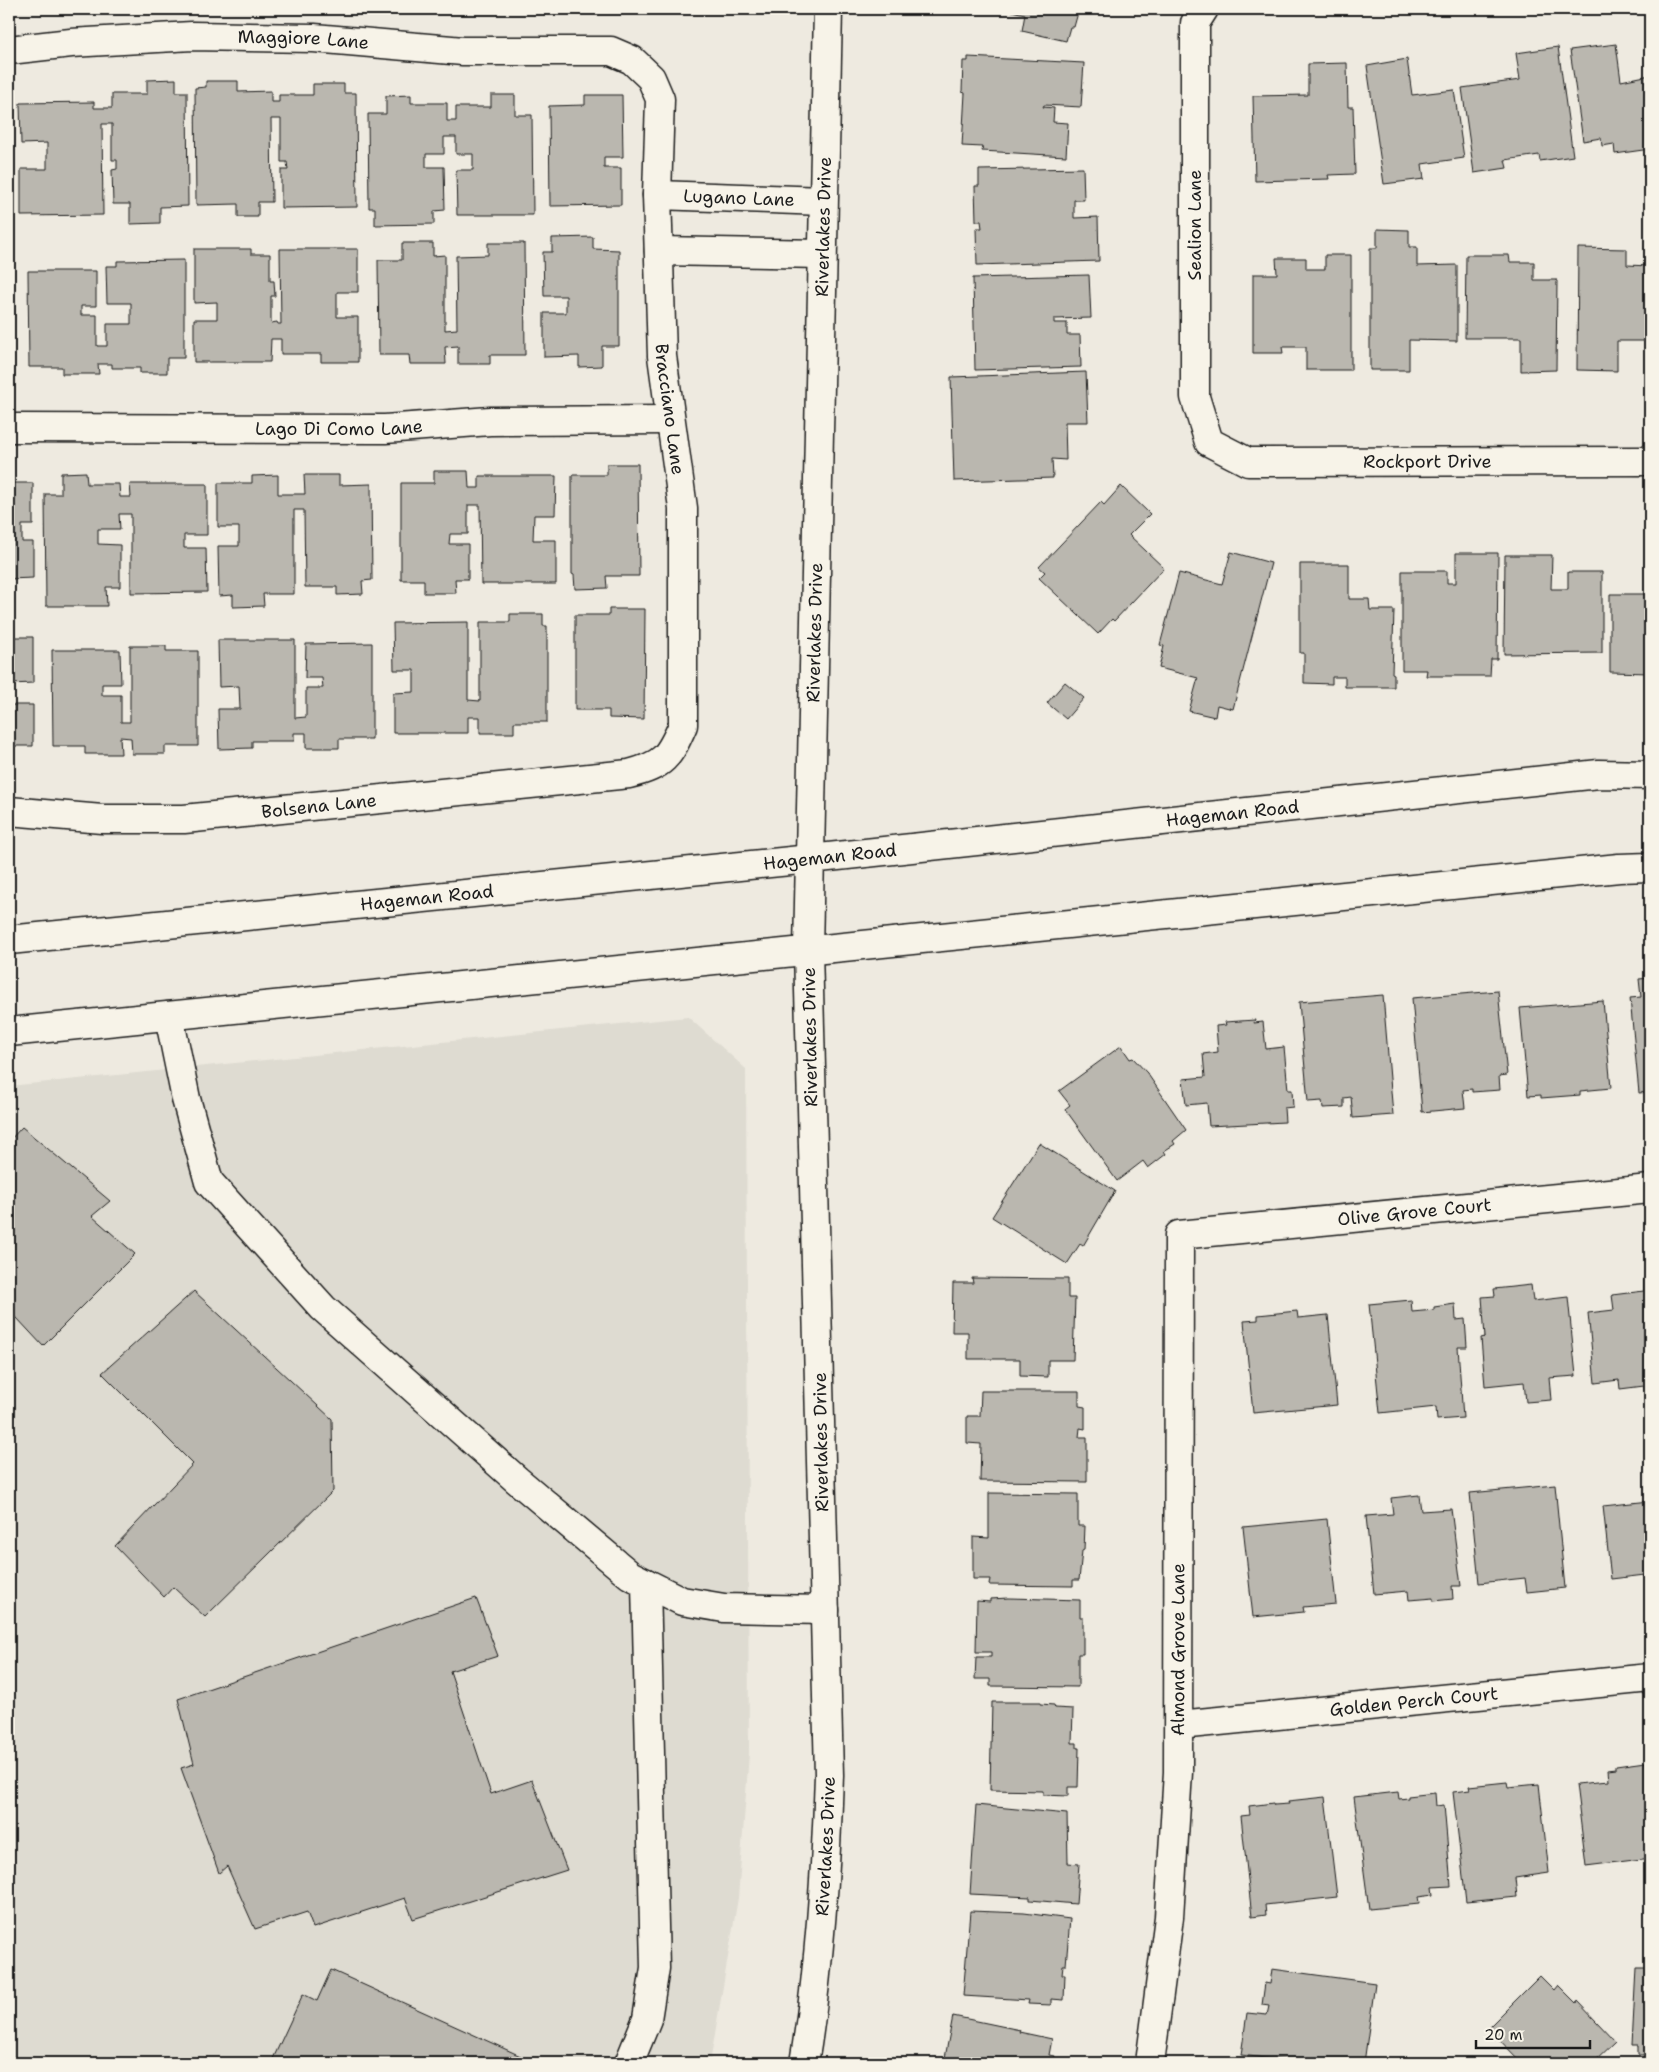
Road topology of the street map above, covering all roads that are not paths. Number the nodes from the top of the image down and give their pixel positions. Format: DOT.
graph roads {
  1 [pos="828,9"];
  2 [pos="1204,9"];
  3 [pos="9,50"];
  4 [pos="599,51"];
  5 [pos="657,196"];
  6 [pos="823,201"];
  7 [pos="659,251"];
  8 [pos="822,254"];
  9 [pos="670,420"];
  10 [pos="9,428"];
  11 [pos="1209,442"];
  12 [pos="1650,461"];
  13 [pos="629,774"];
  14 [pos="1650,775"];
  15 [pos="9,811"];
  16 [pos="810,859"];
  17 [pos="1650,867"];
  18 [pos="9,940"];
  19 [pos="808,950"];
  20 [pos="169,1016"];
  21 [pos="9,1032"];
  22 [pos="1650,1188"];
  23 [pos="1179,1235"];
  24 [pos="646,1583"];
  25 [pos="825,1610"];
  26 [pos="1650,1678"];
  27 [pos="1179,1725"];
  28 [pos="629,2063"];
  29 [pos="804,2063"];
  30 [pos="1150,2063"];
  1 -- 6 [label="street, Riverlakes Drive"];
  2 -- 11 [label="street, Sealion Lane"];
  3 -- 4 [label="street, Maggiore Lane"];
  4 -- 5 [label="street, Bracciano Lane"];
  5 -- 6 [label="street, Lugano Lane"];
  5 -- 7 [label="street, Bracciano Lane"];
  6 -- 8 [label="street, Riverlakes Drive"];
  7 -- 8 [label="street"];
  7 -- 9 [label="street, Bracciano Lane"];
  8 -- 16 [label="street, Riverlakes Drive"];
  9 -- 10 [label="street, Lago Di Como Lane"];
  9 -- 13 [label="street, Bracciano Lane"];
  11 -- 12 [label="street, Rockport Drive"];
  13 -- 15 [label="street, Bolsena Lane"];
  14 -- 16 [label="street, Hageman Road"];
  16 -- 18 [label="street, Hageman Road"];
  16 -- 19 [label="street, Riverlakes Drive"];
  17 -- 19 [label="street"];
  19 -- 20 [label="street"];
  19 -- 25 [label="street, Riverlakes Drive"];
  20 -- 21 [label="street"];
  20 -- 24 [label="street"];
  22 -- 23 [label="street, Olive Grove Court"];
  23 -- 27 [label="street, Almond Grove Lane"];
  24 -- 25 [label="street"];
  24 -- 28 [label="street"];
  25 -- 29 [label="street, Riverlakes Drive"];
  26 -- 27 [label="street, Golden Perch Court"];
  27 -- 30 [label="street, Almond Grove Lane"];
}
